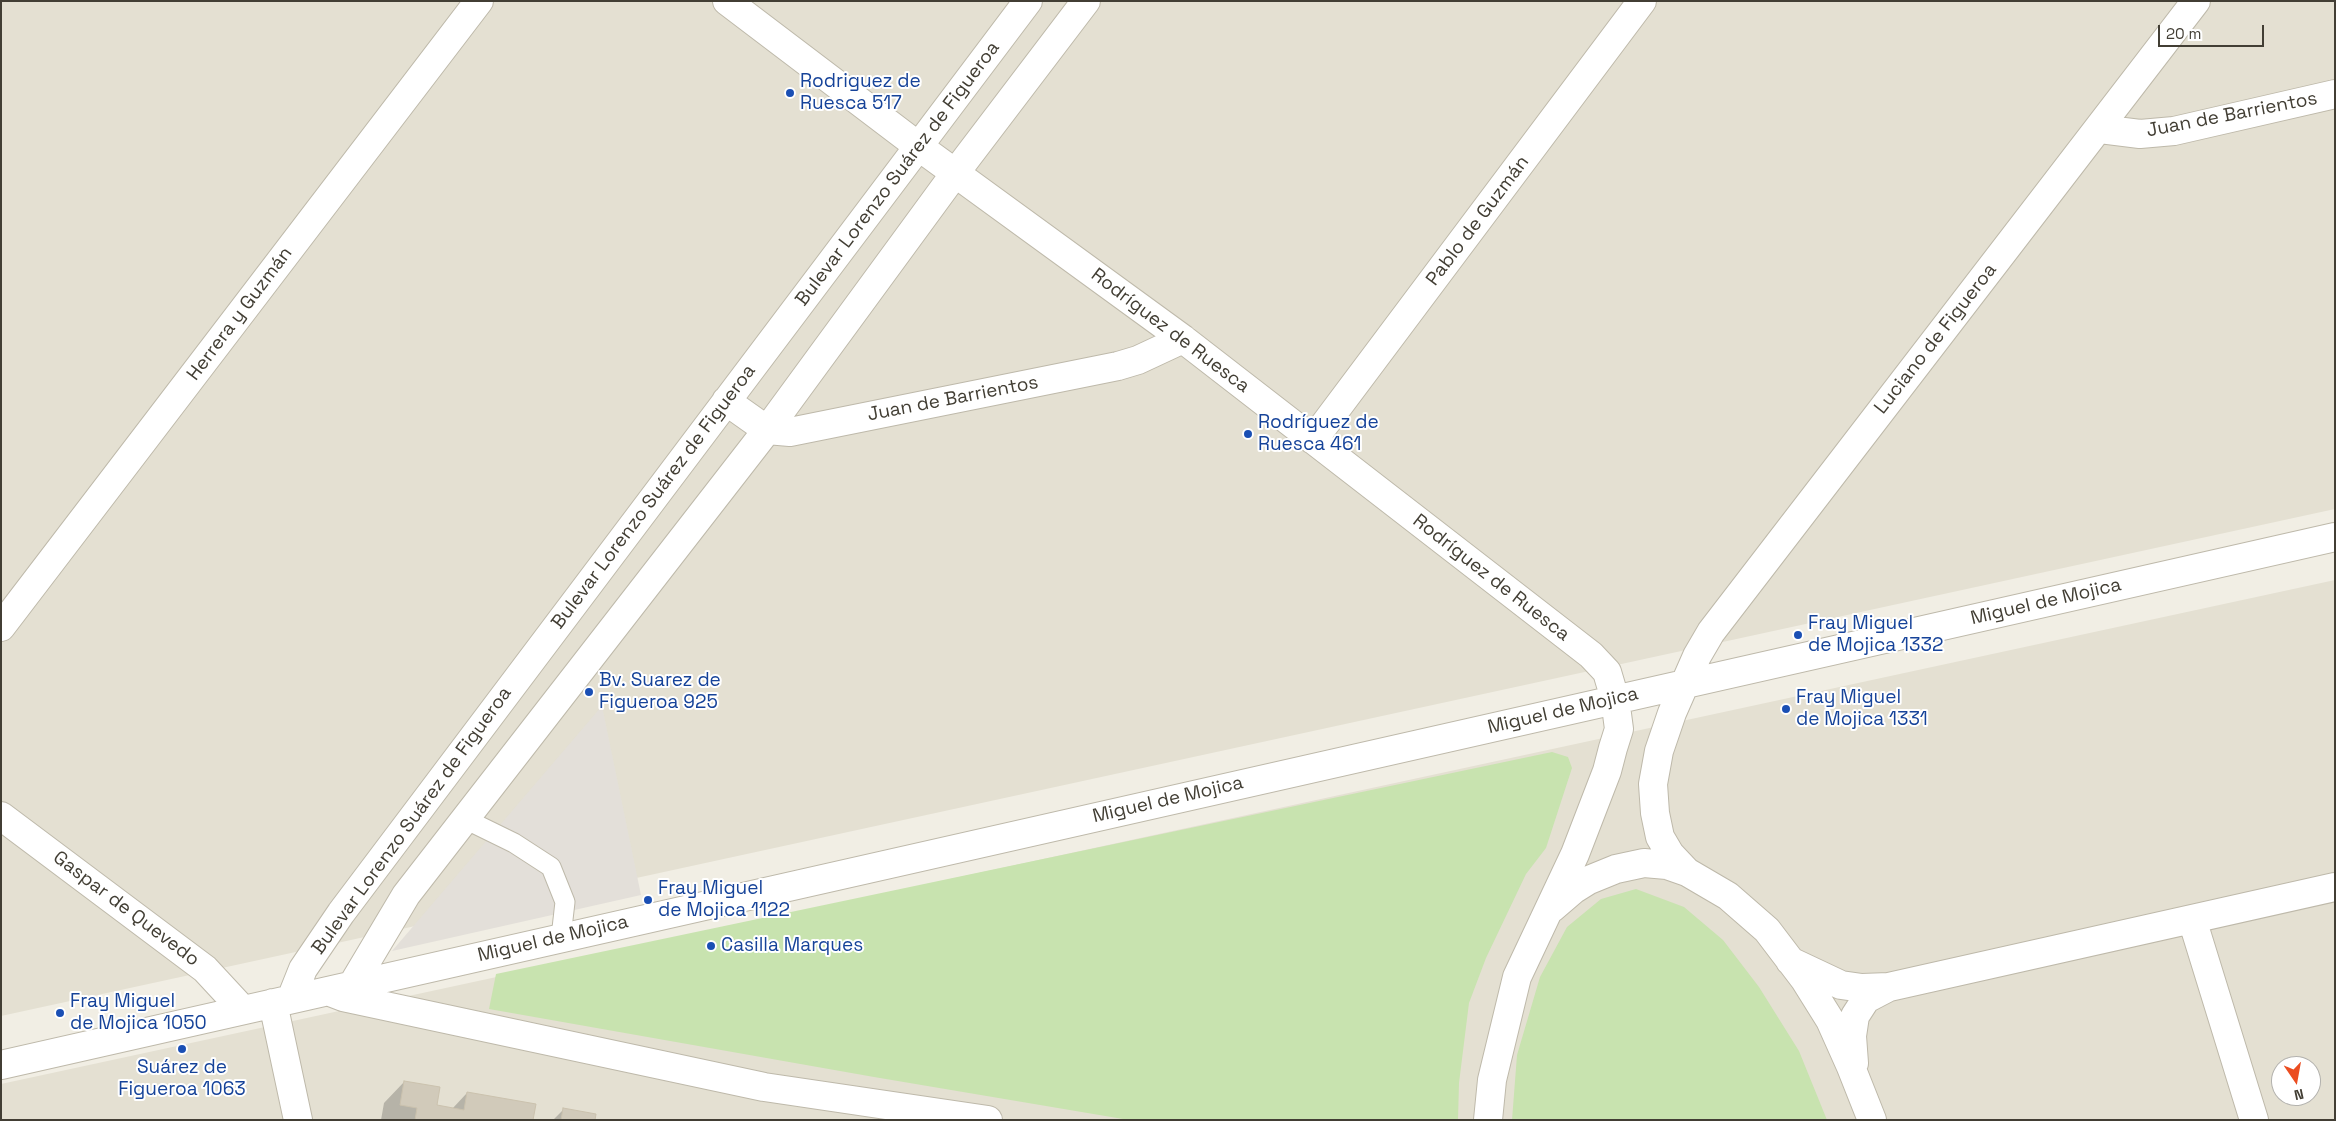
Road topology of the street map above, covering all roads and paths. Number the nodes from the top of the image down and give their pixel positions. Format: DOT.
graph roads {
  1 [pos="479,1"];
  2 [pos="727,1"];
  3 [pos="1028,1"];
  4 [pos="1086,1"];
  5 [pos="1642,1"];
  6 [pos="2196,1"];
  7 [pos="2335,94"];
  8 [pos="2100,129"];
  9 [pos="918,146"];
  10 [pos="956,172"];
  11 [pos="1183,339"];
  12 [pos="726,401"];
  13 [pos="767,430"];
  14 [pos="1314,440"];
  15 [pos="2335,537"];
  16 [pos="1,627"];
  17 [pos="1685,683"];
  18 [pos="1615,699"];
  19 [pos="1,816"];
  20 [pos="465,818"];
  21 [pos="1687,872"];
  22 [pos="2335,887"];
  23 [pos="1547,912"];
  24 [pos="2192,919"];
  25 [pos="561,937"];
  26 [pos="1790,961"];
  27 [pos="353,984"];
  28 [pos="1890,987"];
  29 [pos="327,991"];
  30 [pos="282,1001"];
  31 [pos="243,1010"];
  32 [pos="1,1065"];
  33 [pos="1855,1076"];
  34 [pos="298,1120"];
  35 [pos="988,1120"];
  36 [pos="1488,1120"];
  37 [pos="1872,1120"];
  38 [pos="2254,1120"];
  1 -- 16 [label="street, Herrera y Guzmán"];
  2 -- 9 [label="street, Rodríguez de Ruesca"];
  3 -- 9 [label="street, Bulevar Lorenzo Suárez de Figueroa"];
  4 -- 10 [label="street, Bulevar Lorenzo Suárez de Figueroa"];
  5 -- 14 [label="street, Pablo de Guzmán"];
  6 -- 8 [label="street, Luciano de Figueroa"];
  7 -- 8 [label="street, Juan de Barrientos"];
  8 -- 17 [label="street, Luciano de Figueroa"];
  9 -- 10 [label="street, Rodríguez de Ruesca"];
  9 -- 12 [label="street, Bulevar Lorenzo Suárez de Figueroa"];
  10 -- 11 [label="street, Rodríguez de Ruesca"];
  10 -- 13 [label="street, Bulevar Lorenzo Suárez de Figueroa"];
  11 -- 13 [label="street, Juan de Barrientos"];
  11 -- 14 [label="street, Rodríguez de Ruesca"];
  12 -- 13 [label="street"];
  12 -- 30 [label="street, Bulevar Lorenzo Suárez de Figueroa"];
  13 -- 20 [label="street, Bulevar Lorenzo Suárez de Figueroa"];
  14 -- 18 [label="street, Rodríguez de Ruesca"];
  15 -- 17 [label="street, Miguel de Mojica"];
  17 -- 18 [label="street, Miguel de Mojica"];
  17 -- 21 [label="street, Luciano de Figueroa"];
  18 -- 23 [label="street, Rodríguez de Ruesca"];
  18 -- 25 [label="street, Miguel de Mojica"];
  19 -- 31 [label="street, Gaspar de Quevedo"];
  20 -- 25 [label="lane"];
  20 -- 27 [label="street, Bulevar Lorenzo Suárez de Figueroa"];
  21 -- 23 [label="street"];
  21 -- 26 [label="street"];
  22 -- 24 [label="street"];
  23 -- 36 [label="street, Rodríguez de Ruesca"];
  24 -- 28 [label="street"];
  24 -- 38 [label="street"];
  25 -- 27 [label="street, Miguel de Mojica"];
  26 -- 28 [label="street"];
  26 -- 33 [label="street"];
  27 -- 29 [label="street, Miguel de Mojica"];
  28 -- 33 [label="street"];
  29 -- 30 [label="street, Miguel de Mojica"];
  29 -- 35 [label="street"];
  30 -- 31 [label="street, Miguel de Mojica"];
  30 -- 34 [label="street"];
  31 -- 32 [label="street, Miguel de Mojica"];
  33 -- 37 [label="street"];
}
